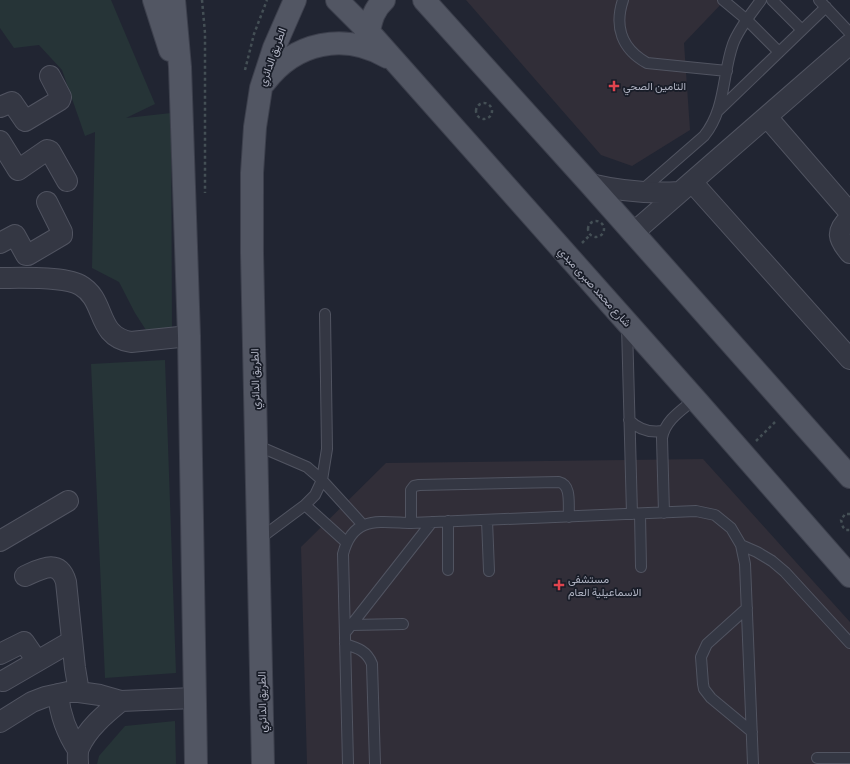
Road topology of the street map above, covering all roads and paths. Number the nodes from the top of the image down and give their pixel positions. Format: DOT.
graph roads {
  1 [pos="154,0"];
  2 [pos="174,0"];
  3 [pos="295,0"];
  4 [pos="337,0"];
  5 [pos="384,0"];
  6 [pos="424,0"];
  7 [pos="623,0"];
  8 [pos="723,0"];
  9 [pos="761,0"];
  10 [pos="772,0"];
  11 [pos="822,3"];
  12 [pos="747,20"];
  13 [pos="802,30"];
  14 [pos="369,32"];
  15 [pos="850,33"];
  16 [pos="850,44"];
  17 [pos="779,52"];
  18 [pos="392,60"];
  19 [pos="180,67"];
  20 [pos="727,71"];
  21 [pos="50,76"];
  22 [pos="261,88"];
  23 [pos="0,107"];
  24 [pos="718,112"];
  25 [pos="767,117"];
  26 [pos="486,119"];
  27 [pos="2,147"];
  28 [pos="67,181"];
  29 [pos="590,184"];
  30 [pos="685,187"];
  31 [pos="639,193"];
  32 [pos="47,202"];
  33 [pos="850,212"];
  34 [pos="850,218"];
  35 [pos="633,233"];
  36 [pos="598,237"];
  37 [pos="0,243"];
  38 [pos="850,253"];
  39 [pos="0,278"];
  40 [pos="325,314"];
  41 [pos="627,323"];
  42 [pos="189,336"];
  43 [pos="850,359"];
  44 [pos="695,399"];
  45 [pos="789,409"];
  46 [pos="629,420"];
  47 [pos="664,431"];
  48 [pos="256,445"];
  49 [pos="742,454"];
  50 [pos="850,477"];
  51 [pos="322,480"];
  52 [pos="68,501"];
  53 [pos="305,505"];
  54 [pos="664,513"];
  55 [pos="636,514"];
  56 [pos="850,514"];
  57 [pos="569,516"];
  58 [pos="487,520"];
  59 [pos="448,521"];
  60 [pos="432,522"];
  61 [pos="411,523"];
  62 [pos="363,525"];
  63 [pos="850,530"];
  64 [pos="258,540"];
  65 [pos="0,541"];
  66 [pos="346,542"];
  67 [pos="741,545"];
  68 [pos="641,568"];
  69 [pos="448,570"];
  70 [pos="489,571"];
  71 [pos="25,576"];
  72 [pos="850,576"];
  73 [pos="747,608"];
  74 [pos="402,624"];
  75 [pos="348,629"];
  76 [pos="72,640"];
  77 [pos="850,643"];
  78 [pos="345,644"];
  79 [pos="0,654"];
  80 [pos="37,661"];
  81 [pos="2,684"];
  82 [pos="79,692"];
  83 [pos="58,694"];
  84 [pos="194,698"];
  85 [pos="121,701"];
  86 [pos="21,708"];
  87 [pos="0,722"];
  88 [pos="752,732"];
  89 [pos="78,757"];
  90 [pos="817,758"];
  91 [pos="850,758"];
  92 [pos="196,764"];
  93 [pos="264,764"];
  94 [pos="348,764"];
  95 [pos="375,764"];
  96 [pos="753,764"];
  1 -- 19 [label="main road"];
  2 -- 19 [label="main road"];
  3 -- 22 [label="main road, الطريق الدائري"];
  4 -- 14 [label="main road, شارع محمد صبرى مبدي"];
  5 -- 14 [label="main road"];
  6 -- 29 [label="main road"];
  7 -- 20 [label="lane"];
  8 -- 12 [label="lane"];
  9 -- 12 [label="lane"];
  10 -- 13 [label="lane"];
  11 -- 13 [label="lane"];
  11 -- 15 [label="lane"];
  12 -- 17 [label="lane"];
  12 -- 20 [label="lane"];
  13 -- 17 [label="lane"];
  14 -- 18 [label="main road, شارع محمد صبرى مبدي"];
  16 -- 25 [label="street"];
  17 -- 24 [label="lane"];
  18 -- 22 [label="main road"];
  18 -- 41 [label="main road, شارع محمد صبرى مبدي"];
  19 -- 42 [label="main road"];
  20 -- 24 [label="lane"];
  21 -- 23 [label="street"];
  22 -- 48 [label="main road, الطريق الدائري"];
  24 -- 31 [label="lane"];
  25 -- 30 [label="street"];
  25 -- 33 [label="street"];
  26 -- 26 [label="path"];
  27 -- 28 [label="street"];
  29 -- 31 [label="street"];
  29 -- 35 [label="main road"];
  30 -- 31 [label="street"];
  30 -- 35 [label="street"];
  30 -- 43 [label="street"];
  32 -- 37 [label="street"];
  34 -- 38 [label="street"];
  35 -- 45 [label="main road"];
  36 -- 36 [label="path"];
  39 -- 42 [label="street"];
  40 -- 51 [label="lane"];
  41 -- 44 [label="main road, شارع محمد صبرى مبدي"];
  41 -- 46 [label="lane"];
  42 -- 84 [label="main road"];
  44 -- 47 [label="lane"];
  44 -- 49 [label="main road, شارع محمد صبرى مبدي"];
  45 -- 49 [label="path"];
  45 -- 50 [label="main road"];
  46 -- 47 [label="lane"];
  46 -- 55 [label="lane"];
  47 -- 54 [label="lane"];
  48 -- 51 [label="lane"];
  48 -- 64 [label="main road, الطريق الدائري"];
  49 -- 72 [label="main road, شارع محمد صبرى مبدي"];
  51 -- 53 [label="lane"];
  51 -- 62 [label="lane"];
  52 -- 65 [label="street"];
  53 -- 64 [label="lane"];
  53 -- 66 [label="lane"];
  54 -- 55 [label="lane"];
  54 -- 67 [label="lane"];
  55 -- 57 [label="lane"];
  55 -- 68 [label="lane"];
  56 -- 63 [label="path"];
  57 -- 58 [label="lane"];
  57 -- 61 [label="lane"];
  58 -- 59 [label="lane"];
  58 -- 70 [label="lane"];
  59 -- 60 [label="lane"];
  59 -- 69 [label="lane"];
  60 -- 61 [label="lane"];
  60 -- 75 [label="lane"];
  61 -- 62 [label="lane"];
  62 -- 66 [label="lane"];
  64 -- 93 [label="main road, الطريق الدائري"];
  66 -- 75 [label="lane"];
  67 -- 73 [label="lane"];
  67 -- 77 [label="lane"];
  71 -- 76 [label="street"];
  73 -- 88 [label="lane"];
  73 -- 88 [label="lane"];
  74 -- 75 [label="lane"];
  75 -- 78 [label="lane"];
  76 -- 80 [label="street"];
  76 -- 82 [label="street"];
  78 -- 94 [label="lane"];
  78 -- 95 [label="lane"];
  79 -- 80 [label="street"];
  80 -- 81 [label="street"];
  81 -- 86 [label="street"];
  82 -- 83 [label="street"];
  82 -- 85 [label="street"];
  83 -- 86 [label="street"];
  83 -- 89 [label="street"];
  84 -- 85 [label="street"];
  84 -- 92 [label="main road"];
  85 -- 89 [label="street"];
  86 -- 87 [label="street"];
  88 -- 96 [label="lane"];
  90 -- 91 [label="lane"];
}
